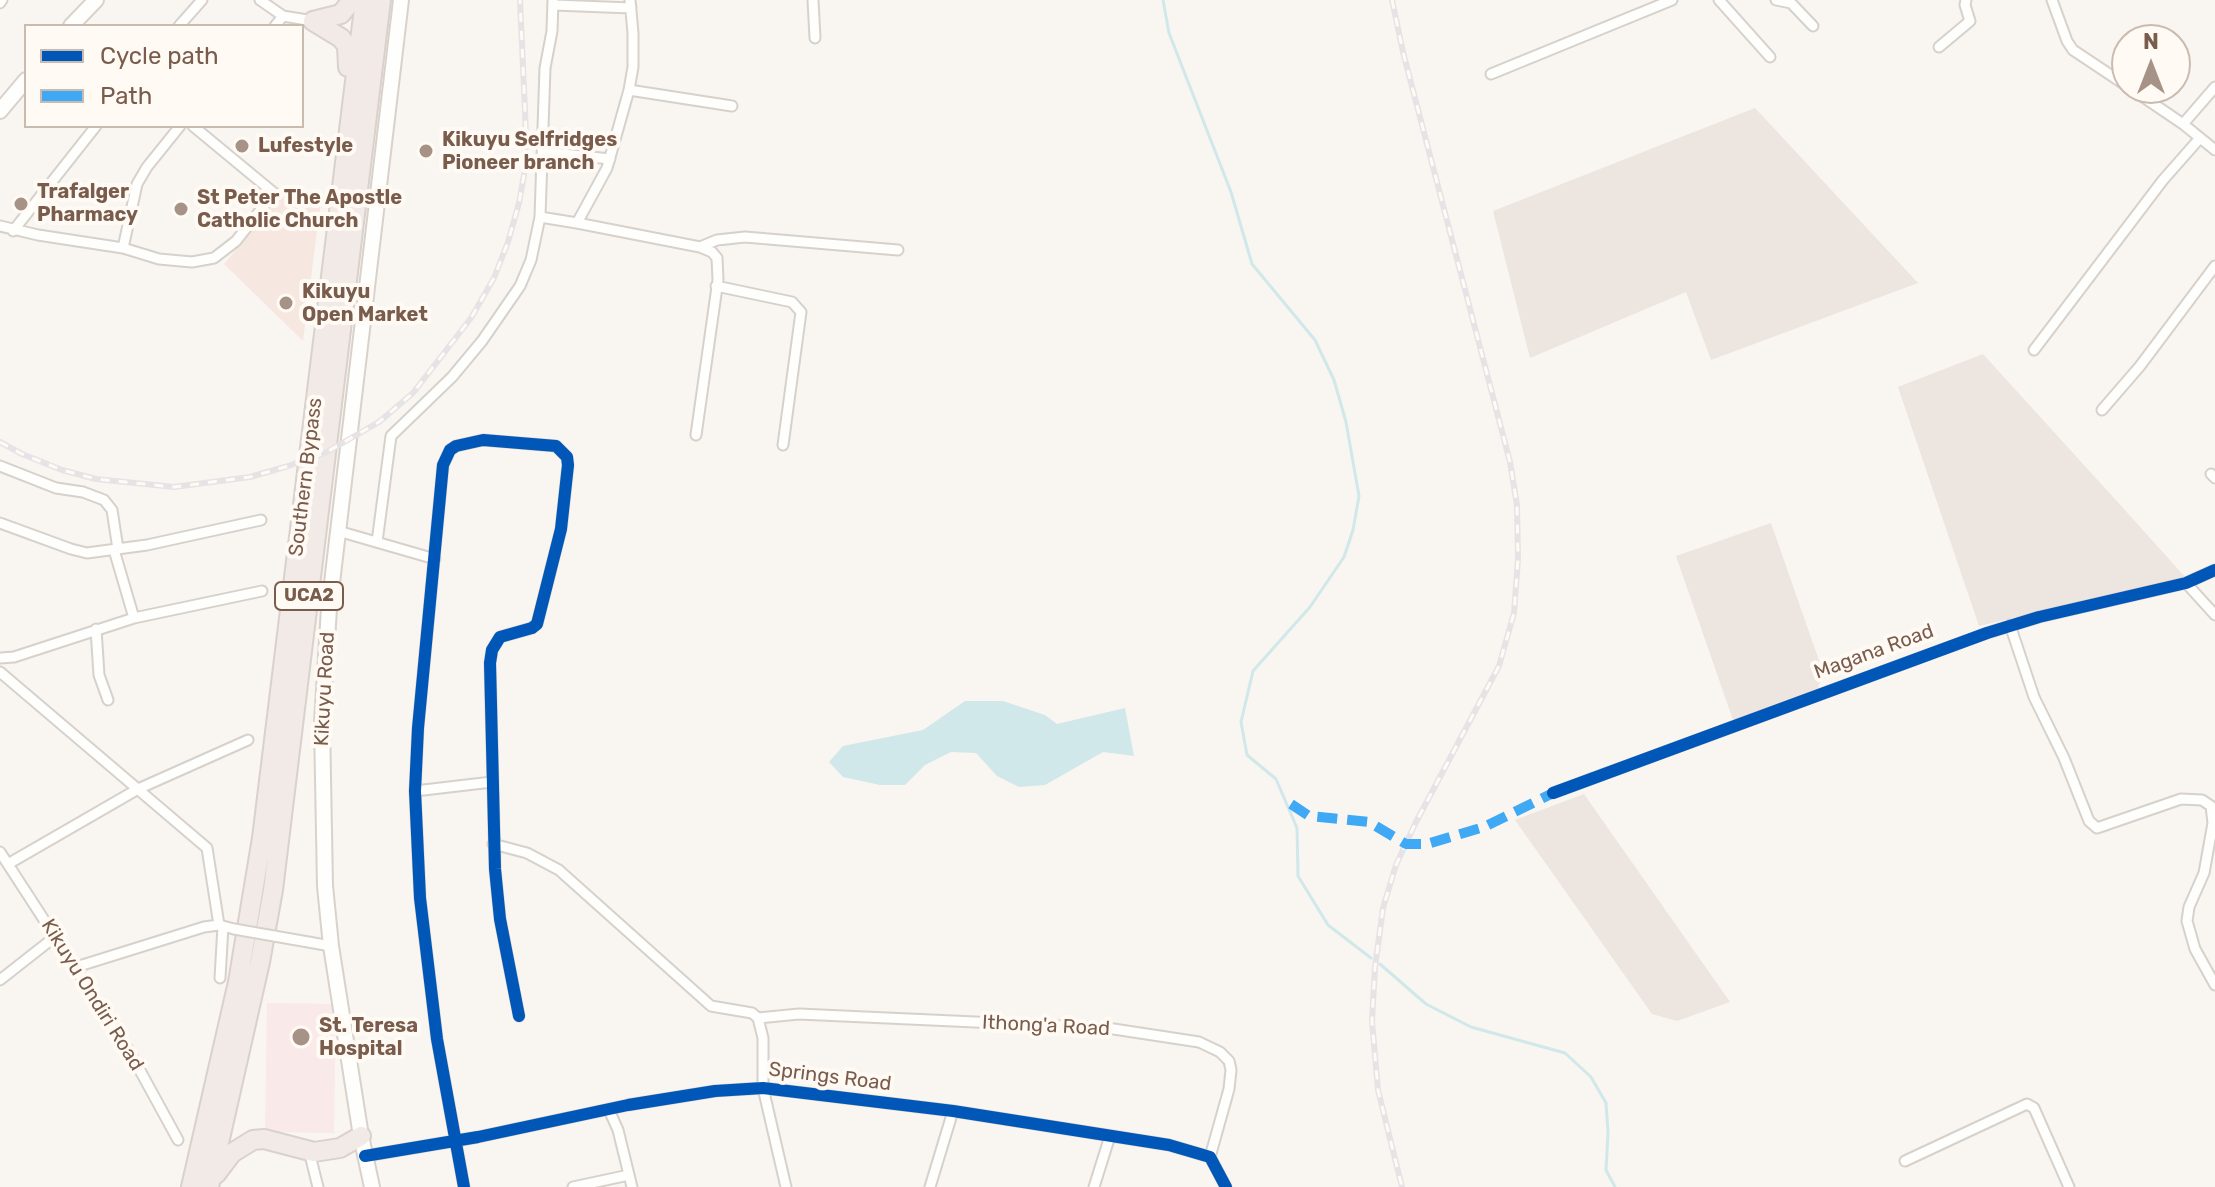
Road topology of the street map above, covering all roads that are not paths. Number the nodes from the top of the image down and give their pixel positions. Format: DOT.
graph roads {
  1 [pos="96,0"];
  2 [pos="202,0"];
  3 [pos="260,0"];
  4 [pos="352,0"];
  5 [pos="365,0"];
  6 [pos="381,0"];
  7 [pos="401,0"];
  8 [pos="813,0"];
  9 [pos="1672,0"];
  10 [pos="1719,0"];
  11 [pos="1776,0"];
  12 [pos="1966,0"];
  13 [pos="2052,0"];
  14 [pos="553,2"];
  15 [pos="630,4"];
  16 [pos="283,16"];
  17 [pos="313,21"];
  18 [pos="73,24"];
  19 [pos="181,24"];
  20 [pos="277,24"];
  21 [pos="1813,26"];
  22 [pos="815,38"];
  23 [pos="1939,47"];
  24 [pos="1770,57"];
  25 [pos="1491,74"];
  26 [pos="2111,76"];
  27 [pos="24,82"];
  28 [pos="2215,87"];
  29 [pos="629,90"];
  30 [pos="2153,104"];
  31 [pos="732,106"];
  32 [pos="0,111"];
  33 [pos="2183,124"];
  34 [pos="94,128"];
  35 [pos="178,128"];
  36 [pos="195,128"];
  37 [pos="2200,138"];
  38 [pos="2215,150"];
  39 [pos="544,152"];
  40 [pos="610,159"];
  41 [pos="344,164"];
  42 [pos="540,217"];
  43 [pos="577,223"];
  44 [pos="0,226"];
  45 [pos="13,231"];
  46 [pos="700,247"];
  47 [pos="123,248"];
  48 [pos="898,250"];
  49 [pos="2215,266"];
  50 [pos="716,286"];
  51 [pos="2034,350"];
  52 [pos="2102,410"];
  53 [pos="696,435"];
  54 [pos="783,445"];
  55 [pos="0,466"];
  56 [pos="261,520"];
  57 [pos="0,523"];
  58 [pos="338,531"];
  59 [pos="377,542"];
  60 [pos="116,549"];
  61 [pos="435,559"];
  62 [pos="2215,570"];
  63 [pos="2186,583"];
  64 [pos="262,591"];
  65 [pos="2215,615"];
  66 [pos="134,618"];
  67 [pos="2010,625"];
  68 [pos="96,629"];
  69 [pos="0,658"];
  70 [pos="0,672"];
  71 [pos="108,700"];
  72 [pos="248,740"];
  73 [pos="492,782"];
  74 [pos="138,789"];
  75 [pos="415,791"];
  76 [pos="1553,793"];
  77 [pos="493,844"];
  78 [pos="3,857"];
  79 [pos="221,926"];
  80 [pos="56,936"];
  81 [pos="331,946"];
  82 [pos="76,967"];
  83 [pos="220,978"];
  84 [pos="0,980"];
  85 [pos="2215,985"];
  86 [pos="519,1016"];
  87 [pos="758,1018"];
  88 [pos="763,1088"];
  89 [pos="609,1110"];
  90 [pos="953,1111"];
  91 [pos="361,1136"];
  92 [pos="1110,1136"];
  93 [pos="178,1140"];
  94 [pos="454,1140"];
  95 [pos="309,1151"];
  96 [pos="365,1156"];
  97 [pos="1210,1157"];
  98 [pos="1905,1161"];
  99 [pos="629,1175"];
  100 [pos="209,1185"];
  101 [pos="191,1187"];
  102 [pos="318,1187"];
  103 [pos="372,1187"];
  104 [pos="464,1187"];
  105 [pos="573,1187"];
  106 [pos="632,1187"];
  107 [pos="786,1187"];
  108 [pos="930,1187"];
  109 [pos="1094,1187"];
  110 [pos="1226,1187"];
  111 [pos="2069,1187"];
  1 -- 18 [label="main road"];
  2 -- 19 [label="street"];
  3 -- 16 [label="street"];
  4 -- 17 [label="highway"];
  5 -- 41 [label="highway, Southern Bypass / UCA2"];
  6 -- 100 [label="highway, Southern Bypass / UCA2"];
  7 -- 58 [label="main road, Kikuyu Road"];
  8 -- 22 [label="street"];
  9 -- 25 [label="street"];
  10 -- 24 [label="street"];
  11 -- 21 [label="street"];
  12 -- 23 [label="street"];
  13 -- 26 [label="street"];
  14 -- 15 [label="street"];
  14 -- 39 [label="street"];
  15 -- 29 [label="street"];
  16 -- 17 [label="street"];
  16 -- 20 [label="street"];
  17 -- 41 [label="highway"];
  27 -- 32 [label="main road"];
  28 -- 33 [label="street"];
  29 -- 31 [label="street"];
  29 -- 40 [label="street"];
  30 -- 33 [label="street"];
  33 -- 37 [label="street"];
  34 -- 45 [label="street"];
  35 -- 47 [label="street"];
  36 -- 47 [label="street"];
  37 -- 38 [label="street"];
  37 -- 51 [label="street"];
  39 -- 40 [label="street"];
  39 -- 42 [label="street"];
  40 -- 43 [label="street"];
  41 -- 101 [label="highway, Southern Bypass / UCA2"];
  42 -- 43 [label="street"];
  42 -- 59 [label="street"];
  43 -- 46 [label="street"];
  44 -- 45 [label="street"];
  45 -- 47 [label="street"];
  46 -- 48 [label="street"];
  46 -- 50 [label="street"];
  49 -- 52 [label="street"];
  50 -- 53 [label="street"];
  50 -- 54 [label="street"];
  55 -- 60 [label="street"];
  56 -- 60 [label="street"];
  57 -- 60 [label="street"];
  58 -- 59 [label="street"];
  58 -- 81 [label="main road, Kikuyu Road"];
  59 -- 61 [label="street"];
  60 -- 66 [label="street"];
  61 -- 73 [label="street"];
  61 -- 75 [label="street"];
  62 -- 63 [label="street, Magana Road"];
  63 -- 65 [label="street"];
  63 -- 67 [label="street, Magana Road"];
  64 -- 66 [label="street"];
  66 -- 68 [label="street"];
  67 -- 76 [label="street, Magana Road"];
  67 -- 85 [label="street"];
  68 -- 69 [label="street"];
  68 -- 71 [label="street"];
  70 -- 74 [label="street"];
  72 -- 74 [label="street"];
  73 -- 75 [label="street"];
  73 -- 77 [label="street"];
  74 -- 78 [label="street"];
  74 -- 79 [label="street"];
  75 -- 94 [label="street"];
  77 -- 86 [label="street"];
  77 -- 87 [label="street"];
  78 -- 80 [label="street, Kikuyu Ondiri Road"];
  79 -- 81 [label="street, bridge"];
  79 -- 82 [label="street"];
  79 -- 83 [label="street"];
  80 -- 82 [label="street, Kikuyu Ondiri Road"];
  80 -- 84 [label="street"];
  81 -- 91 [label="main road, Kikuyu Road"];
  82 -- 93 [label="street, Kikuyu Ondiri Road"];
  87 -- 88 [label="street"];
  87 -- 97 [label="street, Ithong'a Road"];
  88 -- 89 [label="street, Springs Road"];
  88 -- 90 [label="street, Springs Road"];
  88 -- 107 [label="street"];
  89 -- 94 [label="street, Springs Road"];
  89 -- 99 [label="street"];
  90 -- 92 [label="street, Springs Road"];
  90 -- 108 [label="street"];
  91 -- 95 [label="highway"];
  91 -- 96 [label="main road, Kikuyu Road"];
  92 -- 97 [label="street, Springs Road"];
  92 -- 109 [label="street"];
  94 -- 96 [label="street, Springs Road"];
  94 -- 104 [label="street"];
  95 -- 100 [label="highway"];
  95 -- 102 [label="street"];
  96 -- 103 [label="main road, Kikuyu Road"];
  97 -- 110 [label="street"];
  98 -- 111 [label="street"];
  99 -- 105 [label="street"];
  99 -- 106 [label="street"];
}
